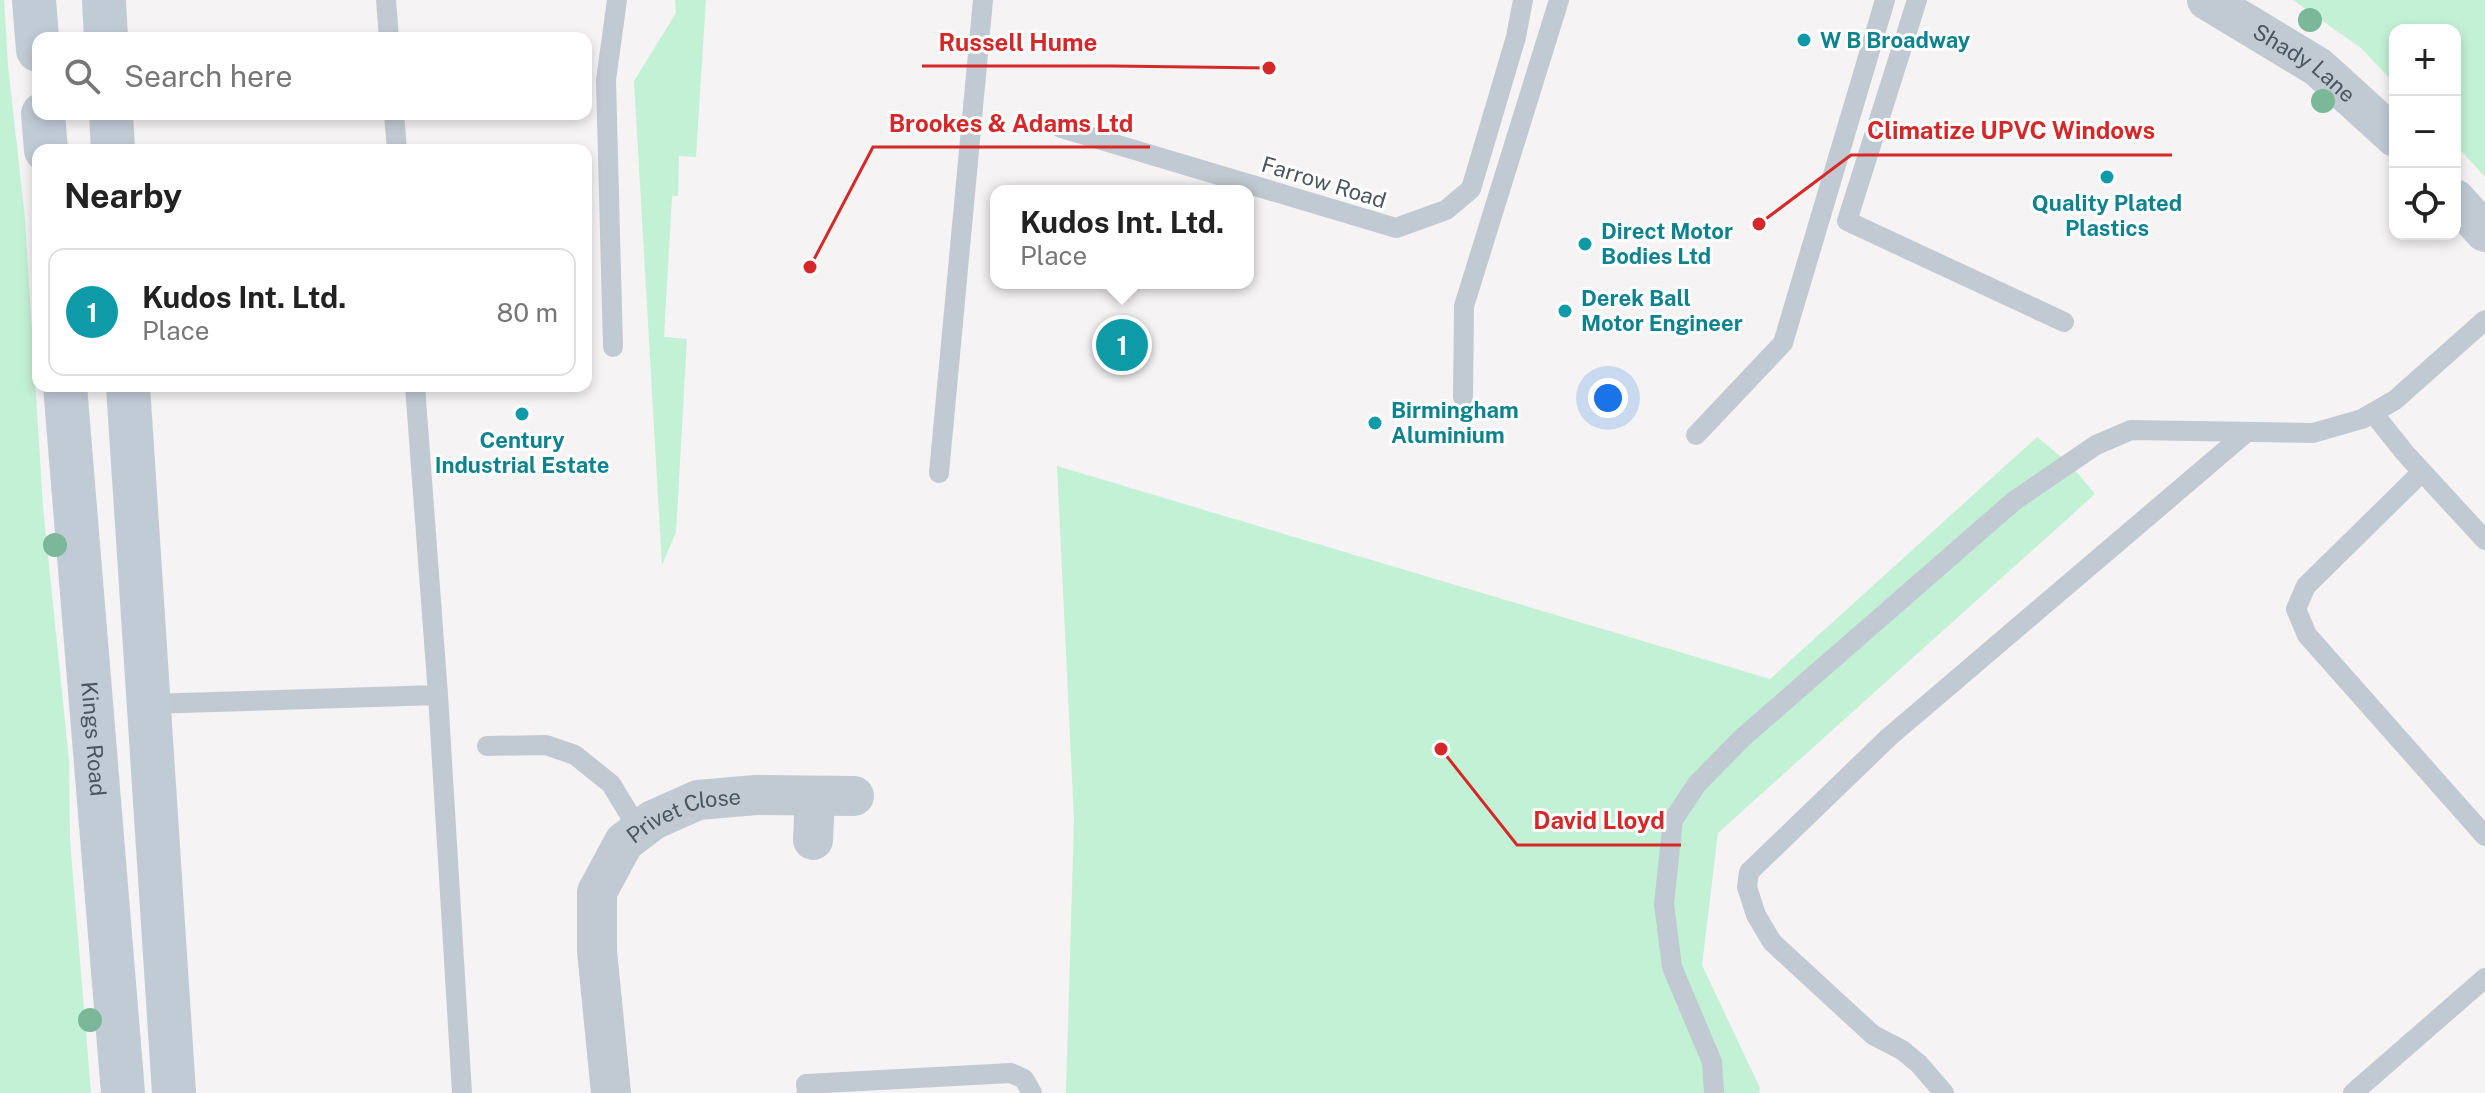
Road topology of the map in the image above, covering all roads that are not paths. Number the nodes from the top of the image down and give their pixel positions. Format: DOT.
graph roads {
  1 [pos="34,0"];
  2 [pos="104,0"];
  3 [pos="386,0"];
  4 [pos="617,0"];
  5 [pos="983,0"];
  6 [pos="1523,0"];
  7 [pos="1559,0"];
  8 [pos="1885,0"];
  9 [pos="1917,0"];
  10 [pos="2207,0"];
  11 [pos="37,32"];
  12 [pos="106,32"];
  13 [pos="389,32"];
  14 [pos="44,120"];
  15 [pos="111,120"];
  16 [pos="394,120"];
  17 [pos="1061,128"];
  18 [pos="2389,132"];
  19 [pos="46,144"];
  20 [pos="113,144"];
  21 [pos="396,144"];
  22 [pos="1252,185"];
  23 [pos="1254,186"];
  24 [pos="2461,206"];
  25 [pos="2485,232"];
  26 [pos="2485,320"];
  27 [pos="2064,322"];
  28 [pos="613,347"];
  29 [pos="65,392"];
  30 [pos="128,392"];
  31 [pos="415,392"];
  32 [pos="1463,397"];
  33 [pos="2373,413"];
  34 [pos="2247,432"];
  35 [pos="1696,435"];
  36 [pos="2422,472"];
  37 [pos="939,473"];
  38 [pos="2485,540"];
  39 [pos="81,584"];
  40 [pos="140,584"];
  41 [pos="438,695"];
  42 [pos="148,704"];
  43 [pos="487,746"];
  44 [pos="815,796"];
  45 [pos="854,796"];
  46 [pos="639,830"];
  47 [pos="2485,836"];
  48 [pos="813,840"];
  49 [pos="2485,978"];
  50 [pos="123,1093"];
  51 [pos="174,1093"];
  52 [pos="462,1093"];
  53 [pos="611,1093"];
  54 [pos="807,1093"];
  55 [pos="1032,1093"];
  56 [pos="1714,1093"];
  57 [pos="1944,1093"];
  58 [pos="2353,1093"];
  1 -- 11 [label="main road"];
  2 -- 12 [label="main road"];
  3 -- 13 [label="lane"];
  4 -- 28 [label="lane"];
  5 -- 37 [label="lane"];
  6 -- 23 [label="lane, Farrow Road"];
  7 -- 32 [label="lane"];
  8 -- 35 [label="lane"];
  9 -- 27 [label="lane"];
  10 -- 18 [label="street, Shady Lane"];
  14 -- 19 [label="main road"];
  15 -- 20 [label="main road"];
  16 -- 21 [label="lane"];
  17 -- 22 [label="lane, Farrow Road"];
  24 -- 25 [label="street"];
  26 -- 33 [label="lane"];
  29 -- 39 [label="main road, Kings Road"];
  30 -- 40 [label="main road"];
  31 -- 41 [label="lane"];
  33 -- 34 [label="lane"];
  33 -- 36 [label="lane"];
  34 -- 56 [label="lane"];
  34 -- 57 [label="lane"];
  36 -- 38 [label="lane"];
  36 -- 47 [label="lane"];
  39 -- 40 [label="main road"];
  39 -- 50 [label="main road, Kings Road"];
  40 -- 42 [label="main road"];
  41 -- 42 [label="lane"];
  41 -- 52 [label="lane"];
  42 -- 51 [label="main road"];
  43 -- 46 [label="lane"];
  44 -- 45 [label="street, Privet Close"];
  44 -- 46 [label="street, Privet Close"];
  44 -- 48 [label="street"];
  46 -- 53 [label="street, Privet Close"];
  49 -- 58 [label="lane"];
  54 -- 55 [label="lane"];
}
